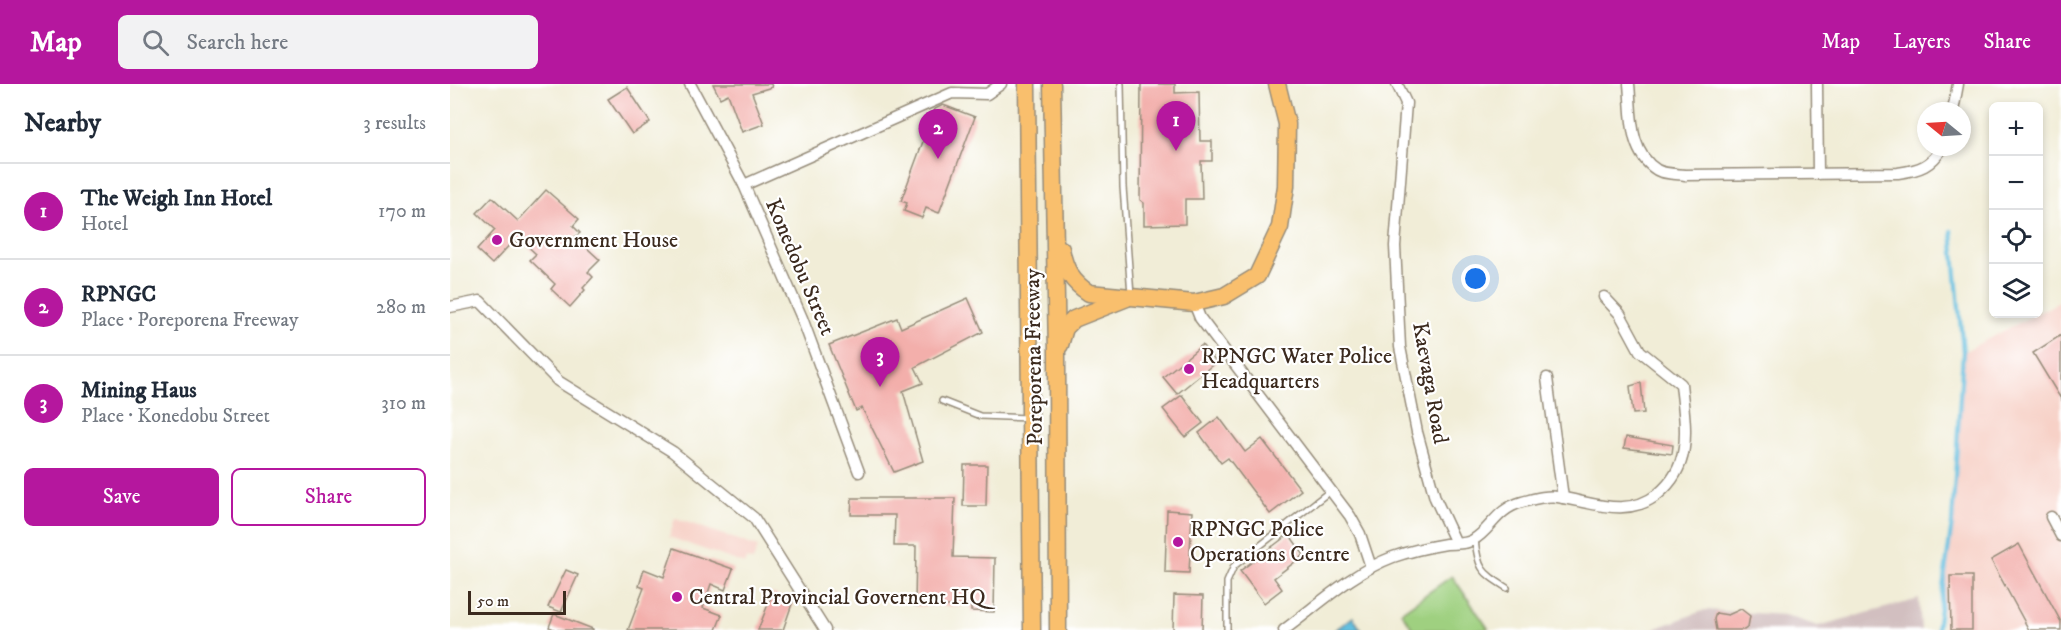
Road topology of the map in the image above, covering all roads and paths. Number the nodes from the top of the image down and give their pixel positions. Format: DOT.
graph roads {
  1 [pos="690,84"];
  2 [pos="1001,84"];
  3 [pos="1027,84"];
  4 [pos="1052,84"];
  5 [pos="1121,84"];
  6 [pos="1277,84"];
  7 [pos="1397,84"];
  8 [pos="1629,84"];
  9 [pos="1817,84"];
  10 [pos="1959,84"];
  11 [pos="1955,102"];
  12 [pos="1937,156"];
  13 [pos="1818,174"];
  14 [pos="744,184"];
  15 [pos="1054,216"];
  16 [pos="1131,297"];
  17 [pos="1604,297"];
  18 [pos="1194,303"];
  19 [pos="450,307"];
  20 [pos="1057,354"];
  21 [pos="1547,378"];
  22 [pos="942,401"];
  23 [pos="1030,418"];
  24 [pos="859,472"];
  25 [pos="1330,491"];
  26 [pos="1563,498"];
  27 [pos="2051,517"];
  28 [pos="2061,536"];
  29 [pos="1475,539"];
  30 [pos="1456,543"];
  31 [pos="1371,567"];
  32 [pos="1507,588"];
  33 [pos="825,630"];
  34 [pos="1032,630"];
  35 [pos="1058,630"];
  36 [pos="1227,630"];
  37 [pos="1284,630"];
  1 -- 14 [label="street, Konedobu Street"];
  2 -- 14 [label="street"];
  3 -- 23 [label="highway, Poreporena Freeway"];
  4 -- 15 [label="highway, Poreporena Freeway"];
  5 -- 16 [label="lane"];
  6 -- 18 [label="highway"];
  7 -- 30 [label="street, Kaevaga Road"];
  8 -- 13 [label="street"];
  9 -- 13 [label="street"];
  10 -- 11 [label="street"];
  12 -- 13 [label="street"];
  14 -- 24 [label="street, Konedobu Street"];
  15 -- 16 [label="highway"];
  15 -- 20 [label="highway, Poreporena Freeway"];
  16 -- 18 [label="highway"];
  16 -- 20 [label="highway"];
  17 -- 26 [label="street"];
  18 -- 25 [label="street"];
  19 -- 33 [label="street"];
  20 -- 35 [label="highway, Poreporena Freeway"];
  21 -- 26 [label="street"];
  22 -- 23 [label="lane"];
  23 -- 34 [label="highway, Poreporena Freeway"];
  25 -- 31 [label="street"];
  25 -- 36 [label="lane"];
  26 -- 29 [label="street"];
  27 -- 28 [label="street"];
  29 -- 30 [label="street"];
  29 -- 32 [label="lane"];
  30 -- 31 [label="street"];
  31 -- 37 [label="street"];
}
